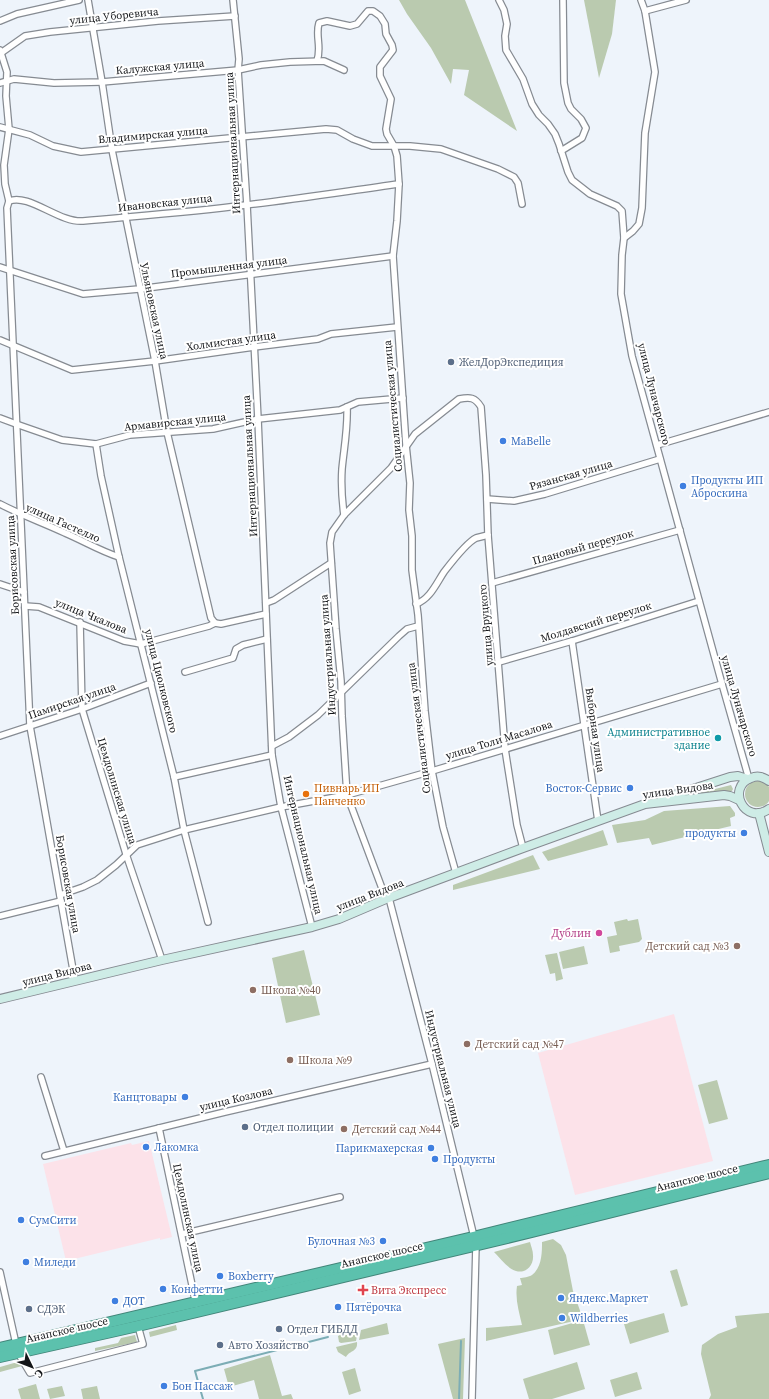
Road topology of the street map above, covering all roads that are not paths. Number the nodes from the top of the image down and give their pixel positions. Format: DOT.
graph roads {
  1 [pos="79,0"];
  2 [pos="88,0"];
  3 [pos="233,0"];
  4 [pos="499,0"];
  5 [pos="563,0"];
  6 [pos="641,0"];
  7 [pos="686,0"];
  8 [pos="645,11"];
  9 [pos="235,16"];
  10 [pos="0,21"];
  11 [pos="92,28"];
  12 [pos="0,52"];
  13 [pos="317,62"];
  14 [pos="238,70"];
  15 [pos="344,70"];
  16 [pos="3,82"];
  17 [pos="102,82"];
  18 [pos="0,127"];
  19 [pos="9,129"];
  20 [pos="242,137"];
  21 [pos="394,146"];
  22 [pos="112,150"];
  23 [pos="561,151"];
  24 [pos="399,184"];
  25 [pos="0,190"];
  26 [pos="6,192"];
  27 [pos="9,201"];
  28 [pos="522,204"];
  29 [pos="247,205"];
  30 [pos="125,218"];
  31 [pos="624,238"];
  32 [pos="393,256"];
  33 [pos="0,267"];
  34 [pos="10,271"];
  35 [pos="250,275"];
  36 [pos="139,289"];
  37 [pos="397,327"];
  38 [pos="0,340"];
  39 [pos="12,345"];
  40 [pos="254,347"];
  41 [pos="155,362"];
  42 [pos="403,398"];
  43 [pos="347,407"];
  44 [pos="769,412"];
  45 [pos="0,418"];
  46 [pos="258,419"];
  47 [pos="16,424"];
  48 [pos="167,432"];
  49 [pos="96,444"];
  50 [pos="406,445"];
  51 [pos="657,445"];
  52 [pos="660,459"];
  53 [pos="487,499"];
  54 [pos="0,504"];
  55 [pos="20,514"];
  56 [pos="344,515"];
  57 [pos="680,530"];
  58 [pos="488,535"];
  59 [pos="119,557"];
  60 [pos="332,563"];
  61 [pos="492,583"];
  62 [pos="0,584"];
  63 [pos="24,592"];
  64 [pos="699,601"];
  65 [pos="266,604"];
  66 [pos="416,604"];
  67 [pos="25,606"];
  68 [pos="266,614"];
  69 [pos="80,622"];
  70 [pos="215,623"];
  71 [pos="418,626"];
  72 [pos="267,639"];
  73 [pos="572,641"];
  74 [pos="141,644"];
  75 [pos="499,662"];
  76 [pos="185,672"];
  77 [pos="151,683"];
  78 [pos="722,684"];
  79 [pos="342,692"];
  80 [pos="82,710"];
  81 [pos="584,725"];
  82 [pos="30,726"];
  83 [pos="0,736"];
  84 [pos="272,746"];
  85 [pos="505,749"];
  86 [pos="272,755"];
  87 [pos="432,771"];
  88 [pos="174,777"];
  89 [pos="749,779"];
  90 [pos="769,781"];
  91 [pos="347,795"];
  92 [pos="739,800"];
  93 [pos="645,804"];
  94 [pos="281,807"];
  95 [pos="769,809"];
  96 [pos="759,814"];
  97 [pos="598,821"];
  98 [pos="184,830"];
  99 [pos="523,848"];
  100 [pos="769,852"];
  101 [pos="126,854"];
  102 [pos="456,873"];
  103 [pos="61,898"];
  104 [pos="388,899"];
  105 [pos="0,916"];
  106 [pos="208,922"];
  107 [pos="312,927"];
  108 [pos="162,960"];
  109 [pos="75,981"];
  110 [pos="0,999"];
  111 [pos="432,1064"];
  112 [pos="41,1077"];
  113 [pos="159,1128"];
  114 [pos="64,1152"];
  115 [pos="45,1156"];
  116 [pos="769,1165"];
  117 [pos="769,1173"];
  118 [pos="340,1197"];
  119 [pos="182,1234"];
  120 [pos="474,1241"];
  121 [pos="0,1272"];
  122 [pos="197,1306"];
  123 [pos="138,1326"];
  124 [pos="0,1348"];
  125 [pos="17,1349"];
  126 [pos="0,1357"];
  127 [pos="472,1399"];
  1 -- 10 [label="street"];
  2 -- 11 [label="street, Ульяновская улица"];
  3 -- 9 [label="street, Интернациональная улица"];
  4 -- 23 [label="street"];
  5 -- 23 [label="street"];
  6 -- 8 [label="street"];
  7 -- 8 [label="street"];
  8 -- 31 [label="street"];
  9 -- 11 [label="street, улица Уборевича"];
  9 -- 14 [label="street, Интернациональная улица"];
  11 -- 12 [label="street, улица Уборевича"];
  11 -- 17 [label="street, Ульяновская улица"];
  12 -- 16 [label="street, Борисовская улица"];
  13 -- 14 [label="street, Калужская улица"];
  13 -- 15 [label="street, Калужская улица"];
  13 -- 21 [label="street, Социалистическая улица"];
  14 -- 17 [label="street, Калужская улица"];
  14 -- 20 [label="street, Интернациональная улица"];
  16 -- 17 [label="street, Калужская улица"];
  16 -- 19 [label="street, Борисовская улица"];
  17 -- 22 [label="street, Ульяновская улица"];
  18 -- 19 [label="street, Владимирская улица"];
  19 -- 22 [label="street, Владимирская улица"];
  19 -- 26 [label="street, Борисовская улица"];
  20 -- 21 [label="street, Владимирская улица"];
  20 -- 22 [label="street, Владимирская улица"];
  20 -- 29 [label="street, Интернациональная улица"];
  21 -- 24 [label="street, Социалистическая улица"];
  21 -- 28 [label="street, Владимирская улица"];
  22 -- 30 [label="street, Ульяновская улица"];
  23 -- 31 [label="street, улица Луначарского"];
  24 -- 29 [label="street, Ивановская улица"];
  24 -- 32 [label="street, Социалистическая улица"];
  25 -- 26 [label="street"];
  26 -- 27 [label="street, Борисовская улица"];
  27 -- 30 [label="street, Ивановская улица"];
  27 -- 34 [label="street, Борисовская улица"];
  29 -- 30 [label="street, Ивановская улица"];
  29 -- 35 [label="street, Интернациональная улица"];
  30 -- 36 [label="street, Ульяновская улица"];
  31 -- 51 [label="street, улица Луначарского"];
  32 -- 35 [label="street, Промышленная улица"];
  32 -- 37 [label="street, Социалистическая улица"];
  33 -- 34 [label="street, Промышленная улица"];
  34 -- 36 [label="street, Промышленная улица"];
  34 -- 39 [label="street, Борисовская улица"];
  35 -- 36 [label="street, Промышленная улица"];
  35 -- 40 [label="street, Интернациональная улица"];
  36 -- 41 [label="street, Ульяновская улица"];
  37 -- 40 [label="street, Холмистая улица"];
  37 -- 42 [label="street, Социалистическая улица"];
  38 -- 39 [label="street, Холмистая улица"];
  39 -- 41 [label="street, Холмистая улица"];
  39 -- 47 [label="street, Борисовская улица"];
  40 -- 41 [label="street, Холмистая улица"];
  40 -- 46 [label="street, Интернациональная улица"];
  41 -- 48 [label="street, Ульяновская улица"];
  42 -- 43 [label="street, Армавирская улица"];
  42 -- 50 [label="street, Социалистическая улица"];
  43 -- 46 [label="street, Армавирская улица"];
  43 -- 56 [label="street"];
  44 -- 51 [label="street"];
  45 -- 47 [label="street, Армавирская улица"];
  46 -- 48 [label="street, Армавирская улица"];
  46 -- 65 [label="street, Интернациональная улица"];
  47 -- 49 [label="street, Армавирская улица"];
  47 -- 55 [label="street, Борисовская улица"];
  48 -- 49 [label="street, Армавирская улица"];
  48 -- 70 [label="street, Ульяновская улица"];
  49 -- 59 [label="street, улица Циолковского"];
  50 -- 53 [label="street, улица Вруцкого"];
  50 -- 56 [label="street"];
  50 -- 66 [label="street, Социалистическая улица"];
  51 -- 52 [label="street, улица Луначарского"];
  52 -- 53 [label="street, Рязанская улица"];
  52 -- 57 [label="street, улица Луначарского"];
  53 -- 58 [label="street, улица Вруцкого"];
  54 -- 55 [label="street, улица Гастелло"];
  55 -- 59 [label="street, улица Гастелло"];
  55 -- 63 [label="street, Борисовская улица"];
  56 -- 60 [label="street, Индустриальная улица"];
  57 -- 61 [label="street, Плановый переулок"];
  57 -- 64 [label="street, улица Луначарского"];
  58 -- 61 [label="street, улица Вруцкого"];
  58 -- 66 [label="street"];
  59 -- 74 [label="street, улица Циолковского"];
  60 -- 65 [label="street"];
  60 -- 79 [label="street, Индустриальная улица"];
  61 -- 75 [label="street, улица Вруцкого"];
  62 -- 63 [label="street"];
  63 -- 67 [label="street, Борисовская улица"];
  64 -- 73 [label="street, Молдавский переулок"];
  64 -- 78 [label="street, улица Луначарского"];
  65 -- 68 [label="street, Интернациональная улица"];
  66 -- 71 [label="street, Социалистическая улица"];
  67 -- 69 [label="street, улица Чкалова"];
  67 -- 82 [label="street, Борисовская улица"];
  68 -- 70 [label="street, улица Чкалова"];
  68 -- 72 [label="street, Интернациональная улица"];
  69 -- 74 [label="street, улица Чкалова"];
  69 -- 80 [label="street, Цемдолинская улица"];
  70 -- 74 [label="street, улица Чкалова"];
  71 -- 79 [label="street"];
  71 -- 87 [label="street, Социалистическая улица"];
  72 -- 76 [label="street"];
  72 -- 84 [label="street, Интернациональная улица"];
  73 -- 75 [label="street, Молдавский переулок"];
  73 -- 81 [label="street, Выборная улица"];
  74 -- 77 [label="street, улица Циолковского"];
  75 -- 85 [label="street, улица Вруцкого"];
  77 -- 80 [label="street, Памирская улица"];
  77 -- 88 [label="street, улица Циолковского"];
  78 -- 81 [label="street, улица Толи Масалова"];
  78 -- 89 [label="street, улица Луначарского"];
  79 -- 84 [label="street"];
  79 -- 91 [label="street, Индустриальная улица"];
  80 -- 82 [label="street, Памирская улица"];
  80 -- 101 [label="street, Цемдолинская улица"];
  81 -- 85 [label="street, улица Толи Масалова"];
  81 -- 97 [label="street, Выборная улица"];
  82 -- 83 [label="street, Памирская улица"];
  82 -- 103 [label="street, Борисовская улица"];
  84 -- 86 [label="street, Интернациональная улица"];
  85 -- 87 [label="street, улица Толи Масалова"];
  85 -- 99 [label="street, улица Вруцкого"];
  86 -- 88 [label="street"];
  86 -- 94 [label="street, Интернациональная улица"];
  87 -- 91 [label="street, улица Толи Масалова"];
  87 -- 102 [label="street, Социалистическая улица"];
  88 -- 98 [label="street, улица Циолковского"];
  89 -- 90 [label="street"];
  89 -- 92 [label="street"];
  89 -- 93 [label="street"];
  91 -- 94 [label="street, улица Толи Масалова"];
  91 -- 104 [label="street, Индустриальная улица"];
  92 -- 93 [label="street, улица Видова"];
  92 -- 96 [label="street"];
  93 -- 97 [label="street, улица Видова"];
  94 -- 98 [label="street, улица Толи Масалова"];
  94 -- 107 [label="street, Интернациональная улица"];
  95 -- 96 [label="street"];
  96 -- 100 [label="street"];
  97 -- 99 [label="street, улица Видова"];
  98 -- 101 [label="street, улица Толи Масалова"];
  98 -- 106 [label="street, улица Циолковского"];
  99 -- 102 [label="street, улица Видова"];
  101 -- 103 [label="street, улица Толи Масалова"];
  101 -- 108 [label="street, Цемдолинская улица"];
  102 -- 104 [label="street, улица Видова"];
  103 -- 105 [label="street, улица Толи Масалова"];
  103 -- 109 [label="street, Борисовская улица"];
  104 -- 107 [label="street, улица Видова"];
  104 -- 111 [label="street, Индустриальная улица"];
  107 -- 108 [label="street, улица Видова"];
  108 -- 109 [label="street, улица Видова"];
  109 -- 110 [label="street, улица Видова"];
  111 -- 113 [label="street, улица Козлова"];
  111 -- 120 [label="street, Индустриальная улица"];
  112 -- 114 [label="street"];
  113 -- 114 [label="street, улица Козлова"];
  113 -- 119 [label="street, Цемдолинская улица"];
  114 -- 115 [label="street, улица Козлова"];
  116 -- 120 [label="highway, Анапское шоссе"];
  117 -- 120 [label="highway, Анапское шоссе"];
  118 -- 119 [label="street"];
  119 -- 122 [label="street, Цемдолинская улица"];
  120 -- 122 [label="highway, Анапское шоссе"];
  120 -- 127 [label="street, Индустриальная улица"];
  121 -- 125 [label="street"];
  122 -- 123 [label="highway, Анапское шоссе"];
  122 -- 125 [label="highway, Анапское шоссе"];
  123 -- 125 [label="highway, Анапское шоссе"];
  123 -- 125 [label="street"];
  124 -- 125 [label="highway, Анапское шоссе"];
  125 -- 126 [label="highway, Анапское шоссе"];
}
